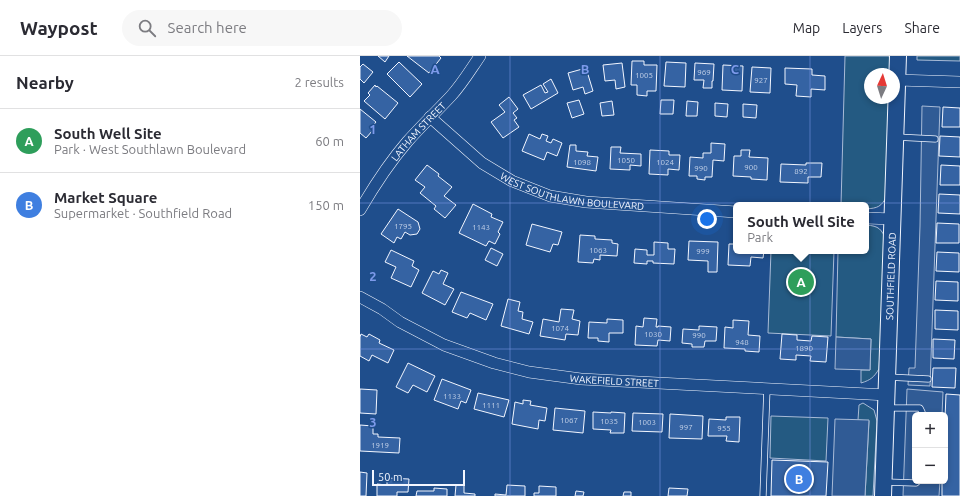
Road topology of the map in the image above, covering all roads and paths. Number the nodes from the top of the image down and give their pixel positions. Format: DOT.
graph roads {
  1 [pos="480,56"];
  2 [pos="898,56"];
  3 [pos="898,68"];
  4 [pos="900,80"];
  5 [pos="960,82"];
  6 [pos="896,104"];
  7 [pos="430,117"];
  8 [pos="895,137"];
  9 [pos="936,139"];
  10 [pos="360,210"];
  11 [pos="733,212"];
  12 [pos="869,218"];
  13 [pos="893,219"];
  14 [pos="360,297"];
  15 [pos="887,377"];
  16 [pos="928,379"];
  17 [pos="767,388"];
  18 [pos="886,401"];
  19 [pos="922,412"];
  20 [pos="912,484"];
  21 [pos="884,489"];
  22 [pos="763,496"];
  1 -- 7 [label="street, LATHAM STREET"];
  2 -- 3 [label="main road, SOUTHFIELD ROAD"];
  4 -- 5 [label="street"];
  6 -- 8 [label="main road, SOUTHFIELD ROAD"];
  7 -- 10 [label="street, LATHAM STREET"];
  7 -- 11 [label="street, WEST SOUTHLAWN BOULEVARD"];
  8 -- 9 [label="lane"];
  8 -- 13 [label="main road, SOUTHFIELD ROAD"];
  12 -- 13 [label="street"];
  13 -- 15 [label="main road, SOUTHFIELD ROAD"];
  14 -- 17 [label="street, WAKEFIELD STREET"];
  15 -- 16 [label="lane"];
  15 -- 18 [label="main road, SOUTHFIELD ROAD"];
  17 -- 18 [label="street, WAKEFIELD STREET"];
  17 -- 22 [label="lane"];
  18 -- 19 [label="lane"];
  18 -- 21 [label="main road, SOUTHFIELD ROAD"];
  20 -- 21 [label="lane"];
}
